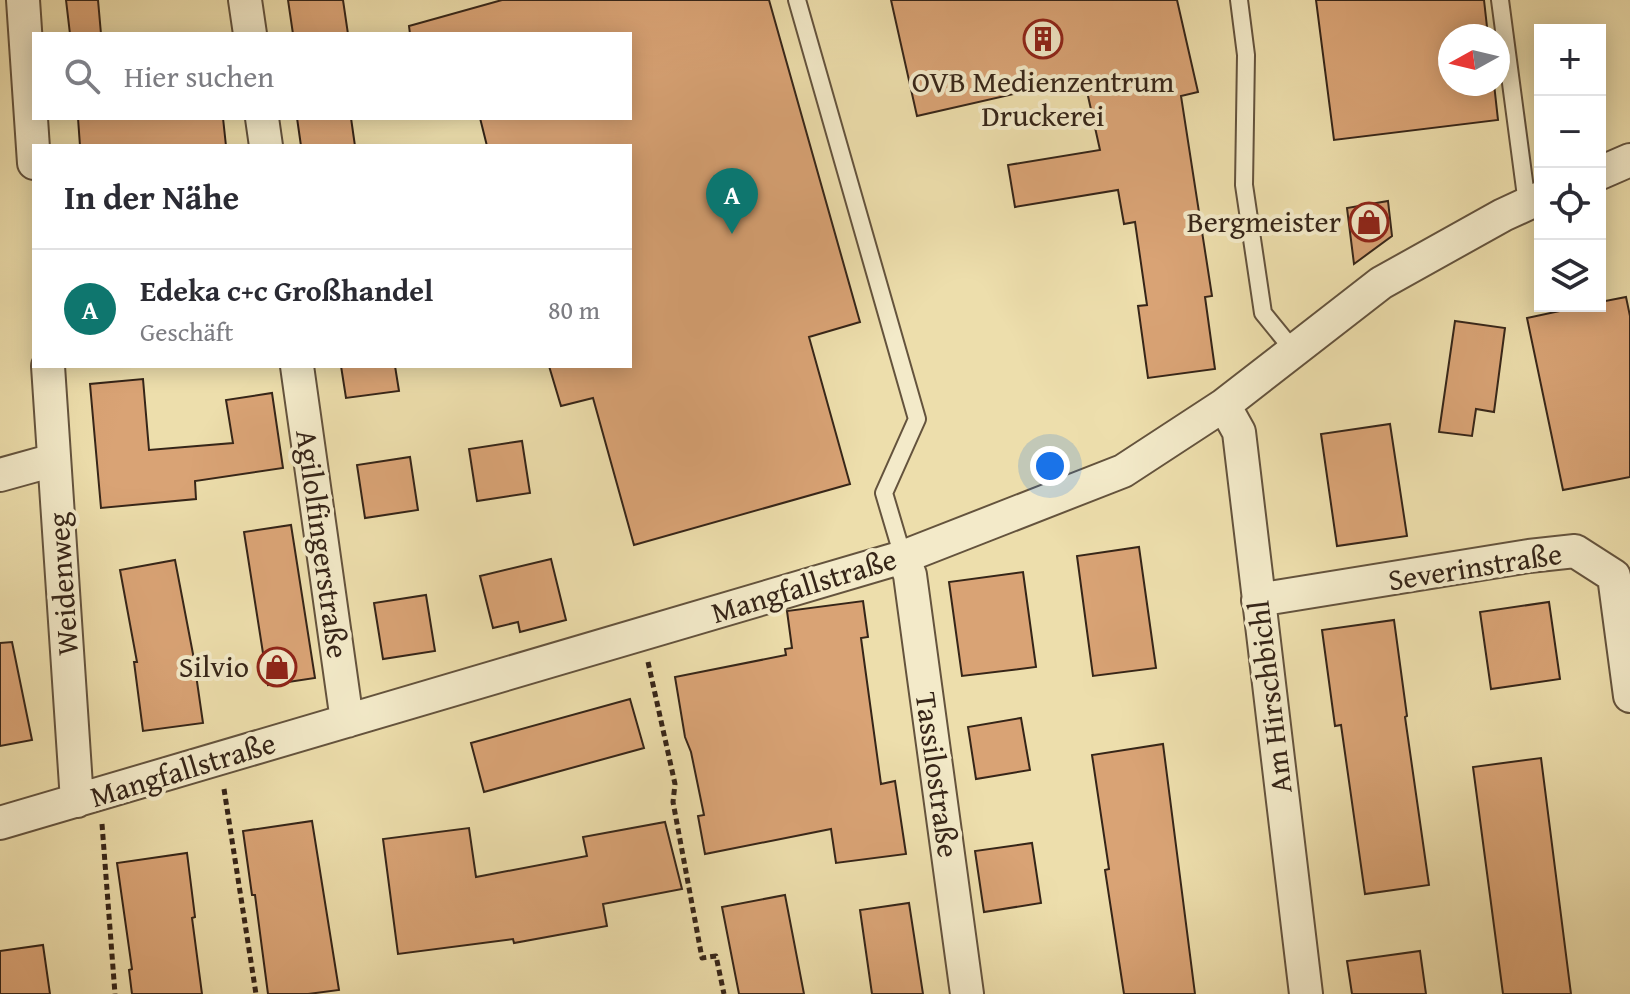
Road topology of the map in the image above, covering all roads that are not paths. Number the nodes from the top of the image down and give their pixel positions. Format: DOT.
graph roads {
  1 [pos="23,0"];
  2 [pos="245,0"];
  3 [pos="797,0"];
  4 [pos="1239,0"];
  5 [pos="1500,0"];
  6 [pos="250,32"];
  7 [pos="262,120"];
  8 [pos="33,144"];
  9 [pos="266,144"];
  10 [pos="1630,160"];
  11 [pos="1606,170"];
  12 [pos="1534,201"];
  13 [pos="1294,351"];
  14 [pos="48,368"];
  15 [pos="297,368"];
  16 [pos="1224,405"];
  17 [pos="54,460"];
  18 [pos="0,475"];
  19 [pos="903,557"];
  20 [pos="1258,600"];
  21 [pos="1630,696"];
  22 [pos="347,721"];
  23 [pos="88,798"];
  24 [pos="0,823"];
  25 [pos="967,994"];
  26 [pos="1306,994"];
  1 -- 8 [label="street"];
  2 -- 6 [label="street"];
  3 -- 19 [label="lane"];
  4 -- 13 [label="lane"];
  5 -- 12 [label="lane"];
  7 -- 9 [label="street"];
  10 -- 11 [label="street"];
  12 -- 13 [label="street, Mangfallstraße"];
  13 -- 16 [label="street, Mangfallstraße"];
  14 -- 17 [label="street, Weidenweg"];
  15 -- 22 [label="street, Agilolfingerstraße"];
  16 -- 19 [label="street, Mangfallstraße"];
  16 -- 20 [label="street, Am Hirschbichl"];
  17 -- 18 [label="street"];
  17 -- 23 [label="street, Weidenweg"];
  19 -- 22 [label="street, Mangfallstraße"];
  19 -- 25 [label="street, Tassilostraße"];
  20 -- 21 [label="street, Severinstraße"];
  20 -- 26 [label="street, Am Hirschbichl"];
  22 -- 23 [label="street, Mangfallstraße"];
  23 -- 24 [label="street, Mangfallstraße"];
}
